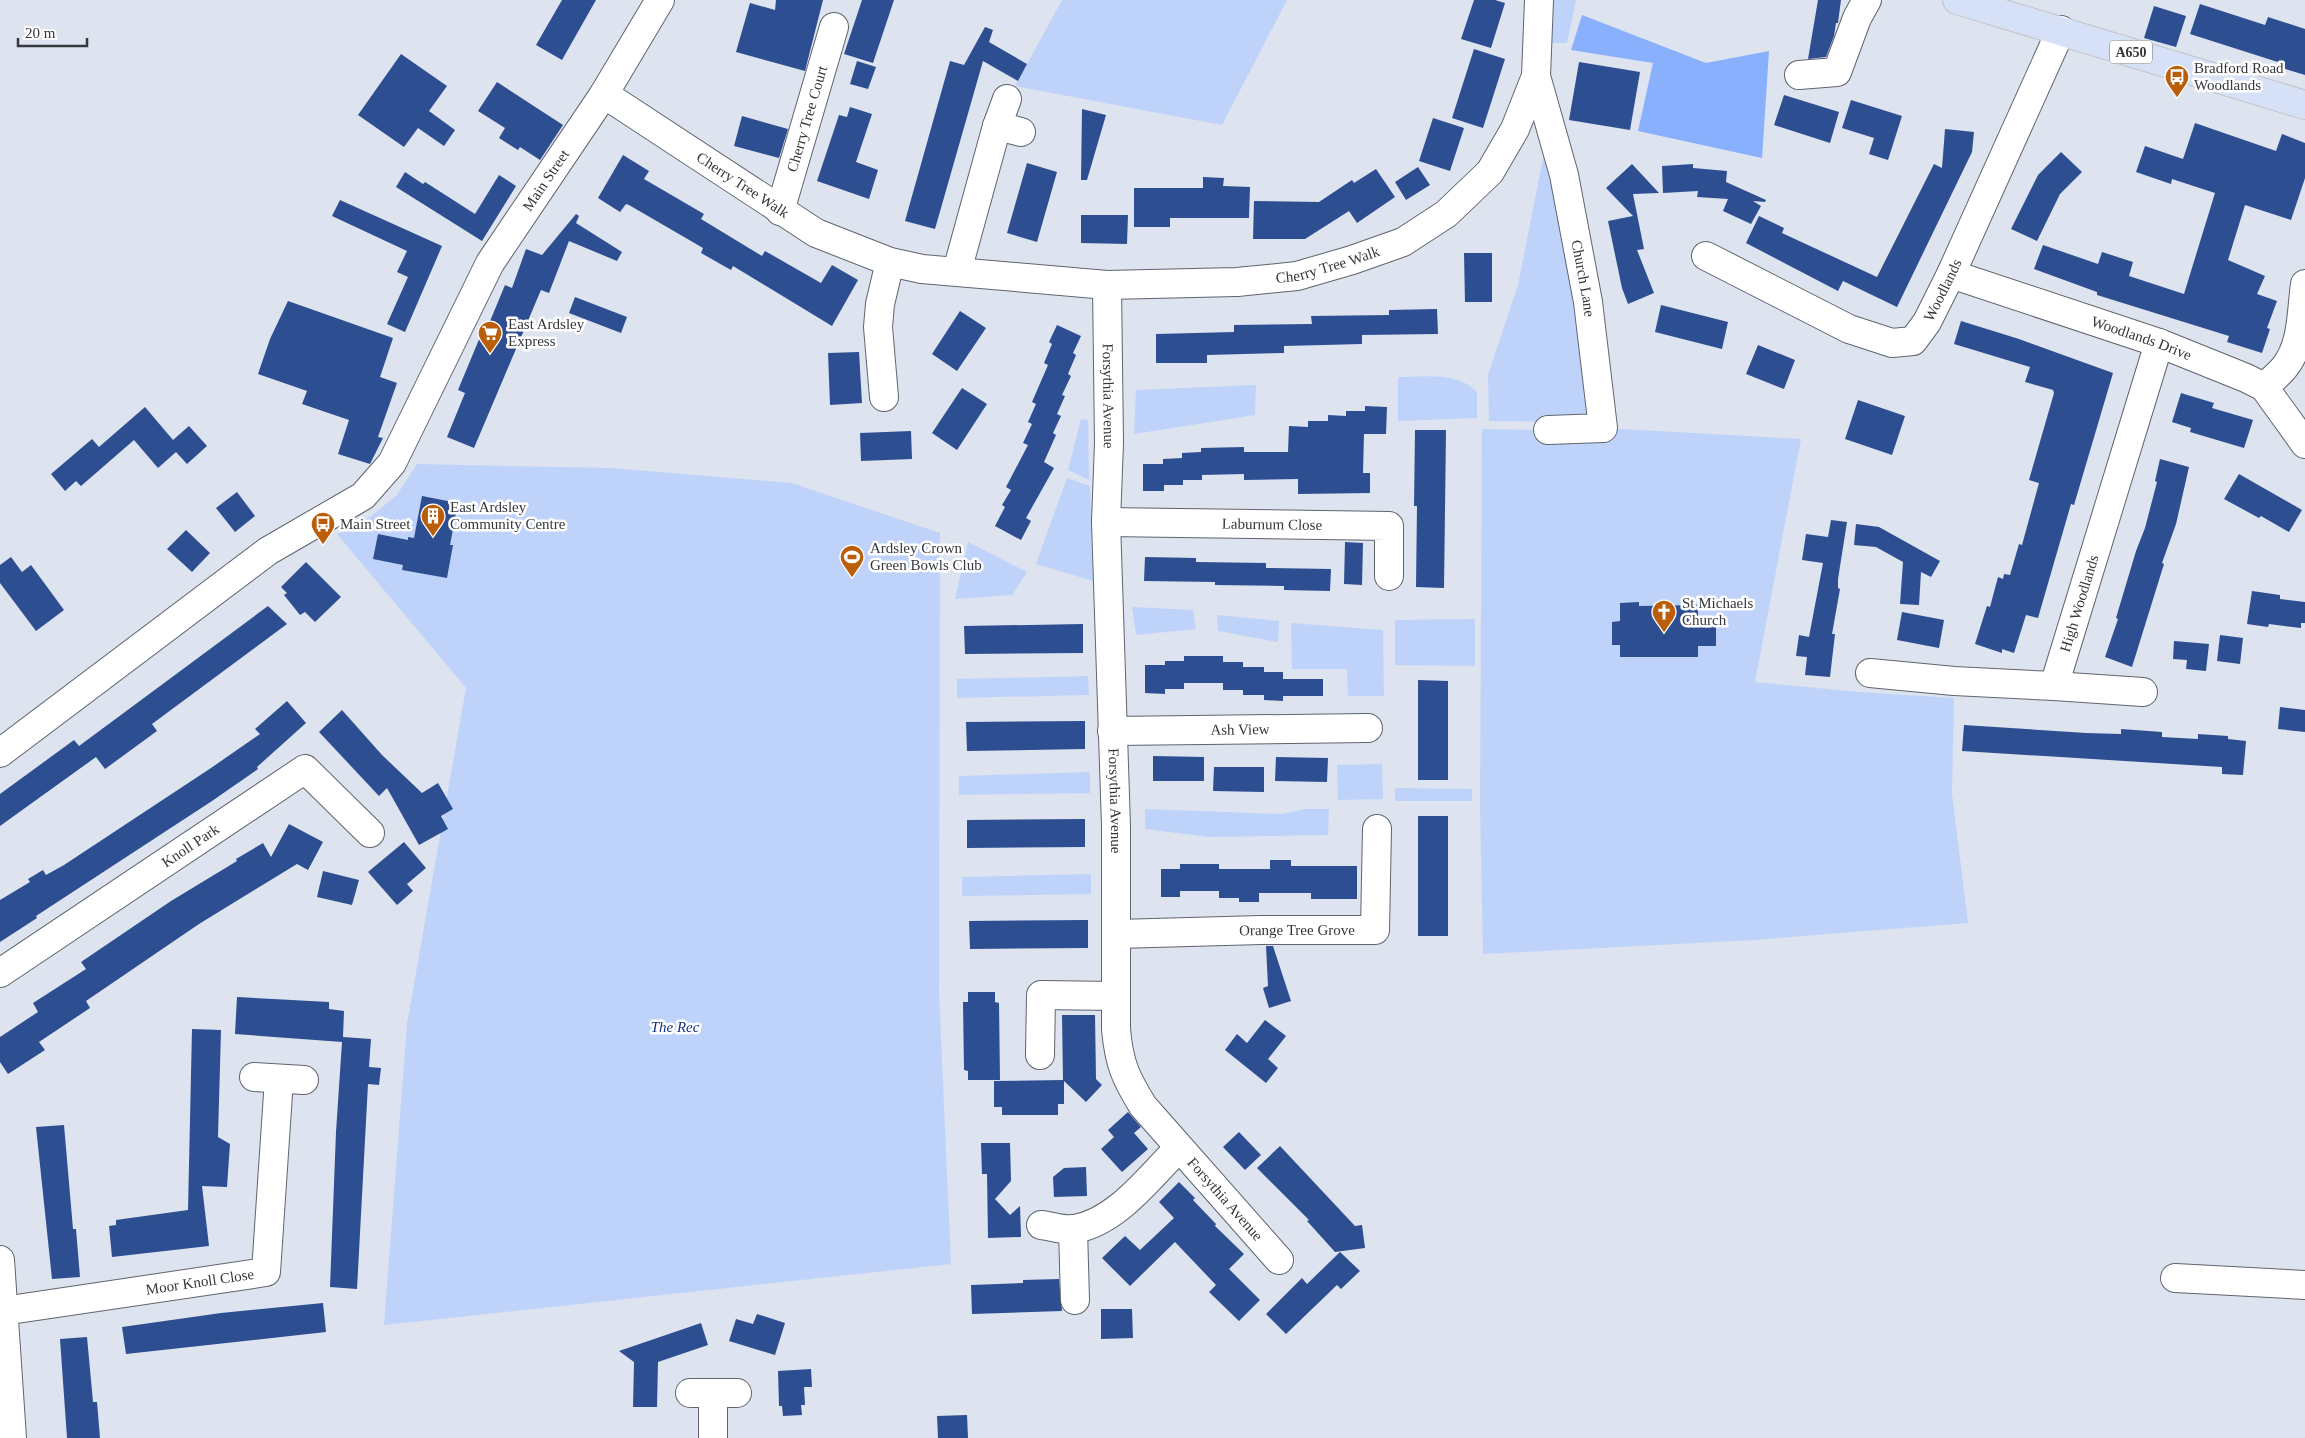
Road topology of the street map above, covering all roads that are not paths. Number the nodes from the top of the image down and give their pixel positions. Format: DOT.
graph roads {
  1 [pos="660,0"];
  2 [pos="1539,0"];
  3 [pos="1867,0"];
  4 [pos="1957,0"];
  5 [pos="834,28"];
  6 [pos="2061,30"];
  7 [pos="1799,75"];
  8 [pos="1536,76"];
  9 [pos="604,94"];
  10 [pos="1007,99"];
  11 [pos="2305,105"];
  12 [pos="780,211"];
  13 [pos="1706,256"];
  14 [pos="890,262"];
  15 [pos="957,271"];
  16 [pos="1951,274"];
  17 [pos="2305,284"];
  18 [pos="1107,285"];
  19 [pos="2158,342"];
  20 [pos="2264,387"];
  21 [pos="884,397"];
  22 [pos="1548,430"];
  23 [pos="2305,444"];
  24 [pos="1106,522"];
  25 [pos="1389,576"];
  26 [pos="1870,673"];
  27 [pos="2054,686"];
  28 [pos="2143,692"];
  29 [pos="1368,728"];
  30 [pos="1112,731"];
  31 [pos="0,753"];
  32 [pos="1377,829"];
  33 [pos="370,833"];
  34 [pos="1117,934"];
  35 [pos="0,973"];
  36 [pos="1116,996"];
  37 [pos="1040,1055"];
  38 [pos="279,1079"];
  39 [pos="1179,1148"];
  40 [pos="1041,1224"];
  41 [pos="1073,1229"];
  42 [pos="0,1260"];
  43 [pos="1279,1260"];
  44 [pos="2175,1278"];
  45 [pos="2305,1285"];
  46 [pos="1075,1300"];
  47 [pos="3,1311"];
  48 [pos="713,1393"];
  49 [pos="8,1430"];
  50 [pos="714,1438"];
  1 -- 9 [label="street, Main Street"];
  2 -- 8 [label="street, Cherry Tree Walk"];
  3 -- 7 [label="street"];
  4 -- 6 [label="main road, A650"];
  5 -- 12 [label="street, Cherry Tree Court"];
  6 -- 11 [label="main road, A650"];
  6 -- 16 [label="street, Woodlands"];
  8 -- 18 [label="street, Cherry Tree Walk"];
  8 -- 22 [label="street, Church Lane"];
  9 -- 12 [label="street, Cherry Tree Walk"];
  9 -- 31 [label="street, Main Street"];
  10 -- 15 [label="street"];
  12 -- 14 [label="street, Cherry Tree Walk"];
  13 -- 16 [label="street, Woodlands"];
  14 -- 15 [label="street, Cherry Tree Walk"];
  14 -- 21 [label="street"];
  15 -- 18 [label="street, Cherry Tree Walk"];
  16 -- 19 [label="street, Woodlands Drive"];
  17 -- 20 [label="street"];
  18 -- 24 [label="street, Forsythia Avenue"];
  19 -- 20 [label="street, Woodlands Drive"];
  19 -- 27 [label="street, High Woodlands"];
  20 -- 23 [label="street"];
  24 -- 25 [label="street, Laburnum Close"];
  24 -- 30 [label="street, Forsythia Avenue"];
  26 -- 27 [label="street"];
  27 -- 28 [label="street"];
  29 -- 30 [label="street, Ash View"];
  30 -- 34 [label="street, Forsythia Avenue"];
  32 -- 34 [label="street, Orange Tree Grove"];
  33 -- 35 [label="street, Knoll Park"];
  34 -- 36 [label="street, Forsythia Avenue"];
  36 -- 37 [label="street"];
  36 -- 39 [label="street, Forsythia Avenue"];
  38 -- 47 [label="street, Moor Knoll Close"];
  39 -- 41 [label="street"];
  39 -- 43 [label="street, Forsythia Avenue"];
  40 -- 41 [label="street"];
  41 -- 46 [label="street"];
  42 -- 47 [label="street"];
  44 -- 45 [label="street"];
  47 -- 49 [label="street"];
  48 -- 50 [label="street"];
}
